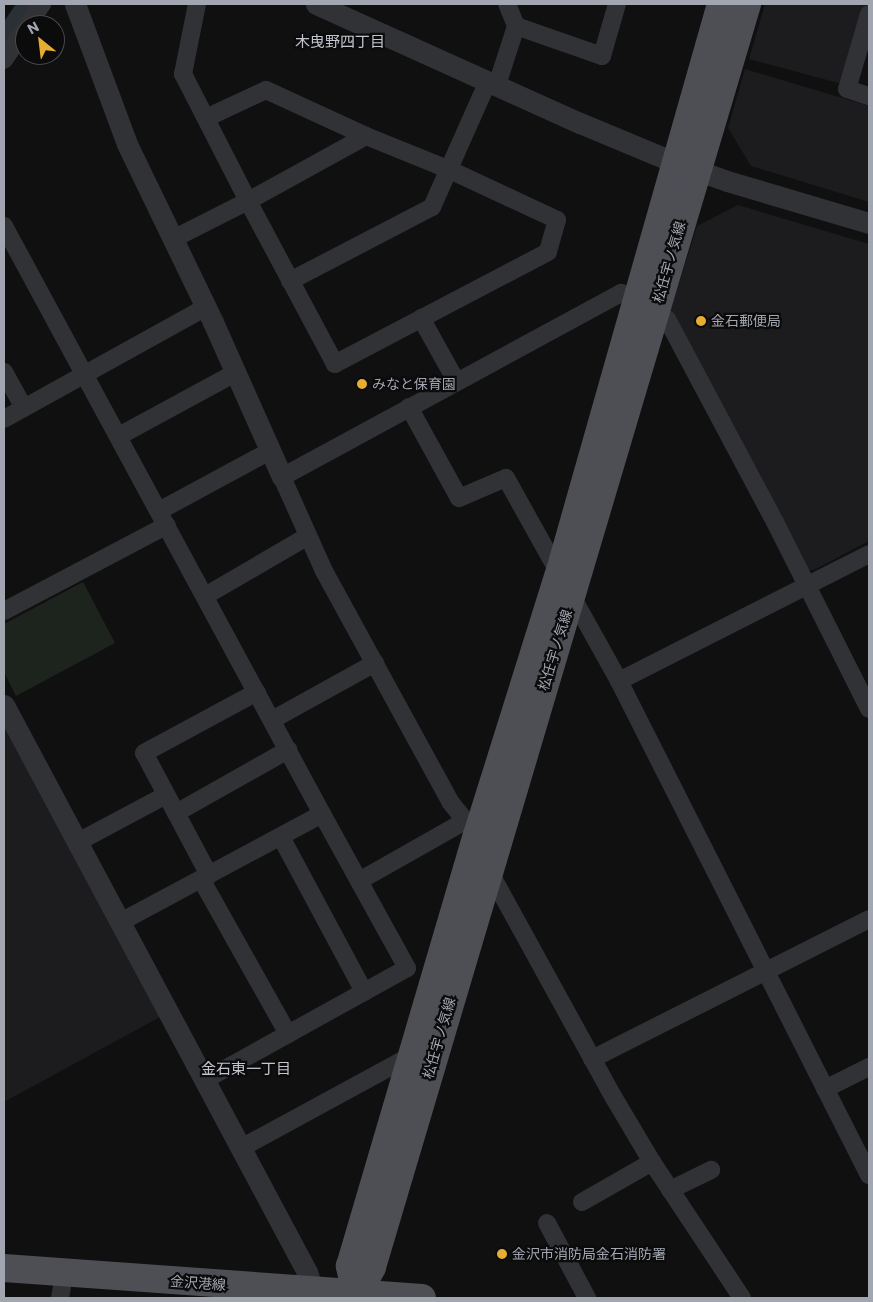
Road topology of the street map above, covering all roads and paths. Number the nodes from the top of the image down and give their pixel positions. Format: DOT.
graph roads {
  1 [pos="42,4"];
  2 [pos="75,4"];
  3 [pos="197,4"];
  4 [pos="316,4"];
  5 [pos="507,4"];
  6 [pos="617,4"];
  7 [pos="721,4"];
  8 [pos="747,4"];
  9 [pos="869,14"];
  10 [pos="35,15"];
  11 [pos="516,26"];
  12 [pos="15,44"];
  13 [pos="4,60"];
  14 [pos="492,83"];
  15 [pos="869,96"];
  16 [pos="206,118"];
  17 [pos="366,136"];
  18 [pos="686,166"];
  19 [pos="450,170"];
  20 [pos="248,201"];
  21 [pos="869,223"];
  22 [pos="4,226"];
  23 [pos="173,239"];
  24 [pos="290,281"];
  25 [pos="646,306"];
  26 [pos="206,307"];
  27 [pos="421,318"];
  28 [pos="4,372"];
  29 [pos="235,372"];
  30 [pos="85,375"];
  31 [pos="456,380"];
  32 [pos="409,407"];
  33 [pos="24,408"];
  34 [pos="4,419"];
  35 [pos="119,436"];
  36 [pos="270,451"];
  37 [pos="282,477"];
  38 [pos="163,518"];
  39 [pos="308,536"];
  40 [pos="869,554"];
  41 [pos="559,571"];
  42 [pos="806,587"];
  43 [pos="205,596"];
  44 [pos="572,596"];
  45 [pos="4,612"];
  46 [pos="374,663"];
  47 [pos="619,681"];
  48 [pos="257,692"];
  49 [pos="4,705"];
  50 [pos="869,710"];
  51 [pos="272,720"];
  52 [pos="288,750"];
  53 [pos="166,795"];
  54 [pos="176,813"];
  55 [pos="322,814"];
  56 [pos="471,828"];
  57 [pos="281,837"];
  58 [pos="78,842"];
  59 [pos="488,870"];
  60 [pos="205,877"];
  61 [pos="359,880"];
  62 [pos="869,919"];
  63 [pos="121,922"];
  64 [pos="765,973"];
  65 [pos="364,992"];
  66 [pos="288,1034"];
  67 [pos="422,1057"];
  68 [pos="592,1059"];
  69 [pos="869,1067"];
  70 [pos="205,1080"];
  71 [pos="825,1089"];
  72 [pos="862,1144"];
  73 [pos="241,1148"];
  74 [pos="652,1162"];
  75 [pos="711,1170"];
  76 [pos="869,1175"];
  77 [pos="670,1190"];
  78 [pos="582,1202"];
  79 [pos="547,1223"];
  80 [pos="4,1268"];
  81 [pos="4,1281"];
  82 [pos="61,1292"];
  83 [pos="313,1295"];
  84 [pos="355,1296"];
  85 [pos="173,1298"];
  86 [pos="422,1298"];
  87 [pos="587,1298"];
  88 [pos="742,1298"];
  1 -- 10 [label="street"];
  2 -- 23 [label="street"];
  3 -- 16 [label="street"];
  4 -- 14 [label="street"];
  5 -- 11 [label="street"];
  6 -- 11 [label="street"];
  7 -- 18 [label="main road, 松任宇ノ気線"];
  8 -- 18 [label="main road, 松任宇ノ気線"];
  9 -- 15 [label="street"];
  11 -- 14 [label="street"];
  12 -- 13 [label="street"];
  14 -- 18 [label="street"];
  14 -- 19 [label="street"];
  16 -- 17 [label="street"];
  16 -- 20 [label="street"];
  17 -- 19 [label="street"];
  17 -- 20 [label="street"];
  18 -- 21 [label="street"];
  18 -- 25 [label="main road, 松任宇ノ気線"];
  19 -- 24 [label="street"];
  19 -- 27 [label="street"];
  20 -- 23 [label="street"];
  20 -- 24 [label="street"];
  22 -- 30 [label="street"];
  23 -- 26 [label="street"];
  24 -- 27 [label="street"];
  25 -- 31 [label="street"];
  25 -- 41 [label="main road, 松任宇ノ気線"];
  25 -- 42 [label="street"];
  25 -- 44 [label="main road, 松任宇ノ気線"];
  26 -- 29 [label="street"];
  26 -- 30 [label="street"];
  27 -- 31 [label="street"];
  28 -- 33 [label="street"];
  29 -- 35 [label="street"];
  29 -- 36 [label="street"];
  30 -- 33 [label="street"];
  30 -- 35 [label="street"];
  31 -- 32 [label="street"];
  32 -- 37 [label="street"];
  32 -- 41 [label="street"];
  33 -- 34 [label="street"];
  35 -- 38 [label="street"];
  36 -- 37 [label="street"];
  36 -- 38 [label="street"];
  37 -- 39 [label="street"];
  38 -- 43 [label="street"];
  38 -- 45 [label="street"];
  39 -- 43 [label="street"];
  39 -- 46 [label="street"];
  40 -- 42 [label="street"];
  41 -- 44 [label="street"];
  41 -- 56 [label="main road, 松任宇ノ気線"];
  42 -- 47 [label="street"];
  42 -- 50 [label="street"];
  43 -- 48 [label="street"];
  44 -- 47 [label="street"];
  44 -- 59 [label="main road, 松任宇ノ気線"];
  46 -- 51 [label="street"];
  46 -- 56 [label="street"];
  47 -- 64 [label="street"];
  48 -- 51 [label="street"];
  48 -- 53 [label="street"];
  49 -- 58 [label="street"];
  51 -- 52 [label="street"];
  52 -- 54 [label="street"];
  52 -- 55 [label="street"];
  53 -- 54 [label="street"];
  53 -- 58 [label="street"];
  54 -- 60 [label="street"];
  55 -- 57 [label="street"];
  55 -- 61 [label="street"];
  56 -- 59 [label="street"];
  56 -- 61 [label="street"];
  56 -- 67 [label="main road, 松任宇ノ気線"];
  57 -- 60 [label="street"];
  57 -- 65 [label="street"];
  58 -- 63 [label="street"];
  59 -- 67 [label="main road, 松任宇ノ気線"];
  59 -- 68 [label="street"];
  60 -- 63 [label="street"];
  60 -- 66 [label="street"];
  61 -- 65 [label="street"];
  62 -- 64 [label="street"];
  63 -- 70 [label="street"];
  64 -- 68 [label="street"];
  64 -- 71 [label="street"];
  65 -- 66 [label="street"];
  66 -- 70 [label="street"];
  67 -- 73 [label="street"];
  67 -- 84 [label="main road, 松任宇ノ気線"];
  68 -- 74 [label="street"];
  69 -- 71 [label="street"];
  70 -- 73 [label="street"];
  71 -- 72 [label="street"];
  72 -- 76 [label="street"];
  73 -- 83 [label="street"];
  74 -- 77 [label="street"];
  74 -- 78 [label="street"];
  75 -- 77 [label="street"];
  77 -- 88 [label="street"];
  79 -- 87 [label="street"];
  80 -- 83 [label="main road, 金沢港線"];
  81 -- 82 [label="main road, 金沢港線"];
  82 -- 85 [label="main road, 金沢港線"];
  83 -- 84 [label="main road, 金沢港線"];
  84 -- 86 [label="main road, 金沢港線"];
}
